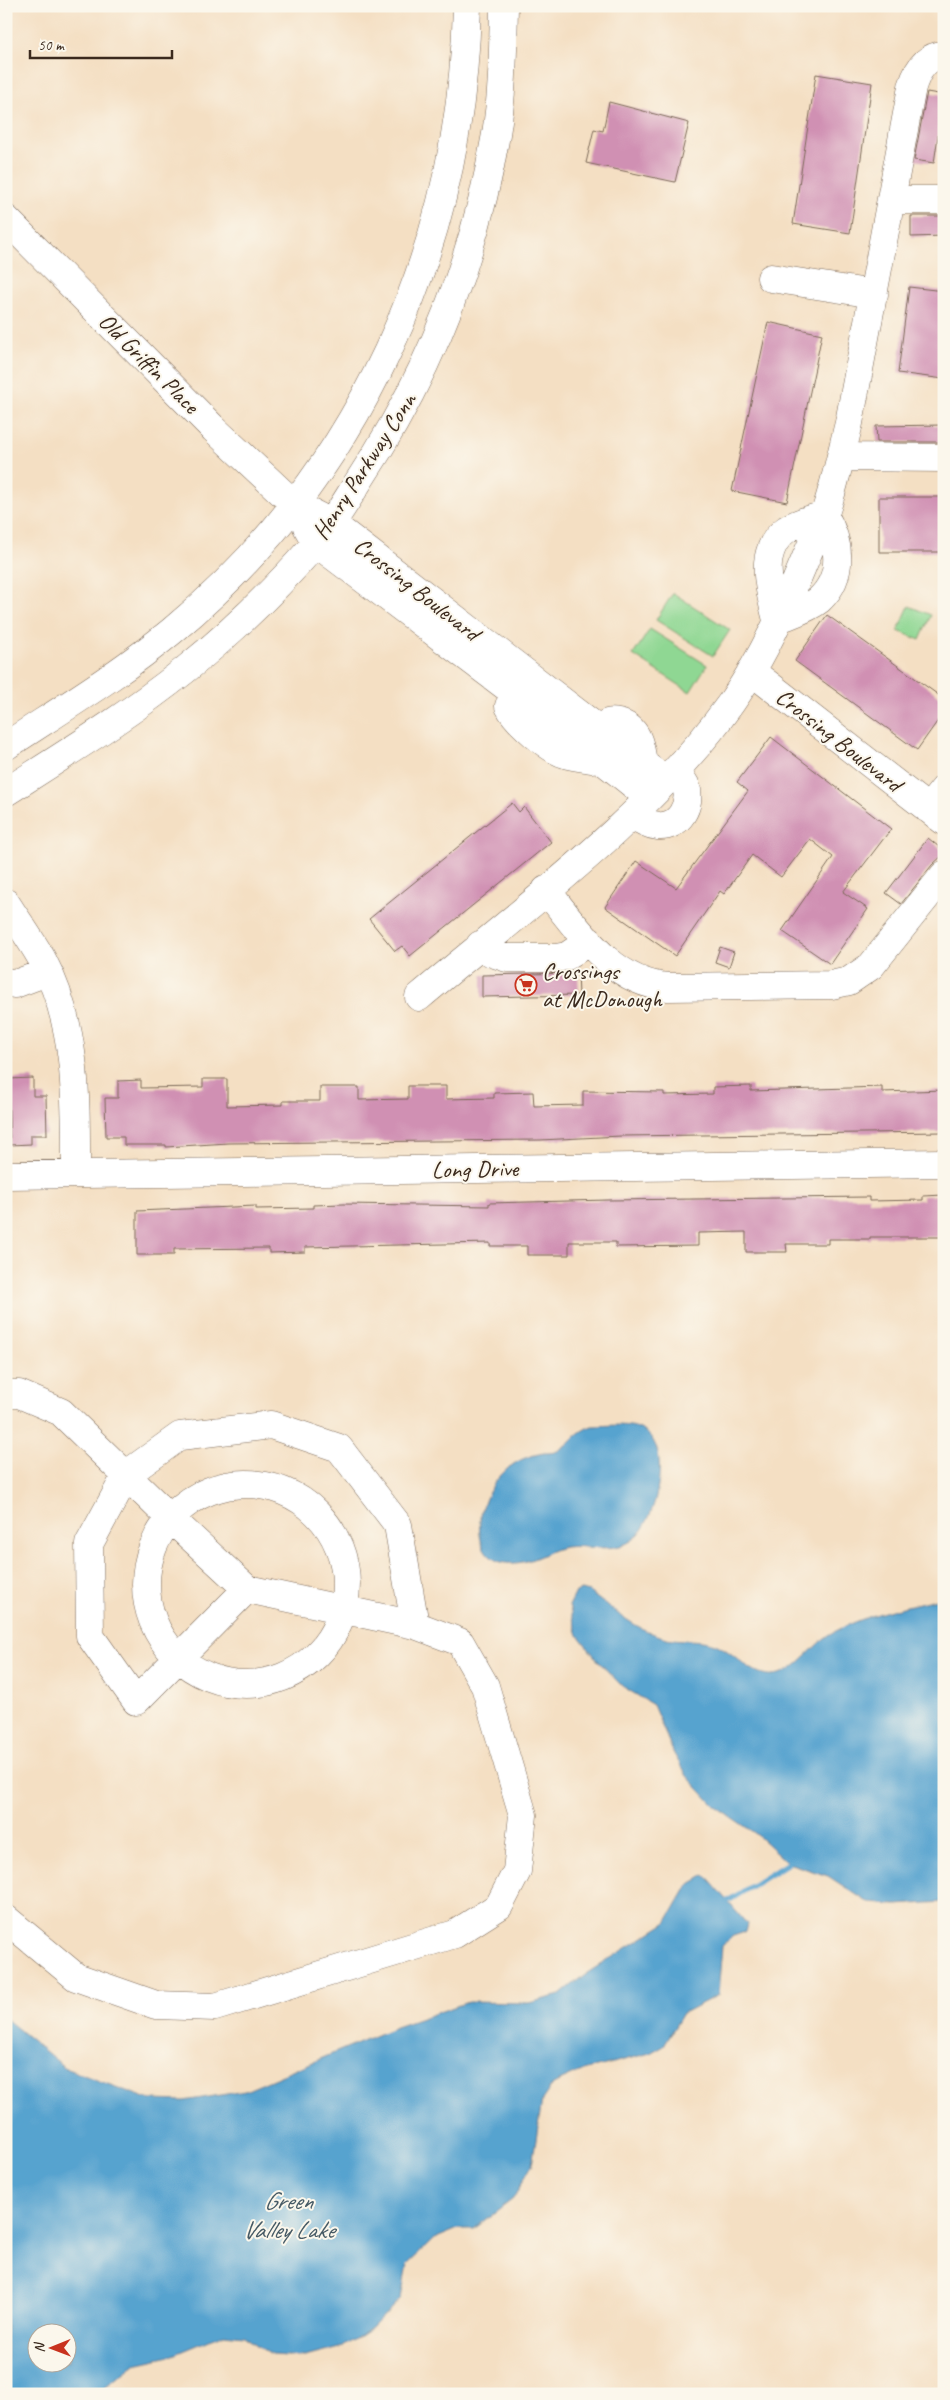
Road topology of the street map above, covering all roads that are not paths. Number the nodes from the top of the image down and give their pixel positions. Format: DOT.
graph roads {
  1 [pos="467,6"];
  2 [pos="504,6"];
  3 [pos="944,55"];
  4 [pos="892,200"];
  5 [pos="944,200"];
  6 [pos="6,219"];
  7 [pos="770,278"];
  8 [pos="874,294"];
  9 [pos="841,457"];
  10 [pos="944,458"];
  11 [pos="294,504"];
  12 [pos="824,515"];
  13 [pos="324,533"];
  14 [pos="778,620"];
  15 [pos="751,671"];
  16 [pos="513,679"];
  17 [pos="552,721"];
  18 [pos="6,746"];
  19 [pos="595,747"];
  20 [pos="656,791"];
  21 [pos="6,792"];
  22 [pos="939,806"];
  23 [pos="944,875"];
  24 [pos="546,890"];
  25 [pos="6,903"];
  26 [pos="589,941"];
  27 [pos="480,945"];
  28 [pos="48,972"];
  29 [pos="6,982"];
  30 [pos="419,997"];
  31 [pos="944,1163"];
  32 [pos="76,1174"];
  33 [pos="6,1175"];
  34 [pos="6,1394"];
  35 [pos="127,1474"];
  36 [pos="170,1518"];
  37 [pos="248,1589"];
  38 [pos="343,1610"];
  39 [pos="415,1625"];
  40 [pos="178,1659"];
  41 [pos="6,1919"];
  1 -- 11 [label="street, Henry Parkway Conn"];
  2 -- 13 [label="street, Henry Parkway Conn"];
  3 -- 4 [label="street"];
  4 -- 5 [label="street"];
  4 -- 8 [label="street"];
  6 -- 11 [label="street, Old Griffin Place"];
  7 -- 8 [label="street"];
  8 -- 9 [label="street"];
  9 -- 10 [label="street"];
  9 -- 12 [label="street"];
  11 -- 13 [label="street, Crossing Boulevard"];
  11 -- 18 [label="street, Henry Parkway Conn"];
  12 -- 14 [label="street"];
  12 -- 14 [label="street"];
  13 -- 16 [label="street, Crossing Boulevard"];
  13 -- 21 [label="street, Henry Parkway Conn"];
  14 -- 15 [label="street, Crossing Boulevard"];
  15 -- 20 [label="street, Crossing Boulevard"];
  15 -- 22 [label="street, Crossing Boulevard"];
  16 -- 17 [label="street, Crossing Boulevard"];
  16 -- 17 [label="street, Crossing Boulevard"];
  17 -- 19 [label="street, Crossing Boulevard"];
  17 -- 19 [label="street, Crossing Boulevard"];
  19 -- 20 [label="street, Crossing Boulevard"];
  19 -- 20 [label="street"];
  20 -- 24 [label="street, Crossing Boulevard"];
  23 -- 26 [label="street"];
  24 -- 26 [label="street"];
  24 -- 27 [label="street, Crossing Boulevard"];
  25 -- 28 [label="street"];
  26 -- 27 [label="street"];
  27 -- 30 [label="street, Crossing Boulevard"];
  28 -- 29 [label="street"];
  28 -- 32 [label="street"];
  31 -- 32 [label="street, Long Drive"];
  32 -- 33 [label="street, Long Drive"];
  34 -- 35 [label="street"];
  35 -- 36 [label="street"];
  35 -- 39 [label="street"];
  35 -- 40 [label="street"];
  36 -- 37 [label="street"];
  36 -- 38 [label="street"];
  36 -- 40 [label="street"];
  37 -- 38 [label="street"];
  37 -- 40 [label="street"];
  38 -- 39 [label="street"];
  38 -- 40 [label="street"];
  39 -- 41 [label="street"];
}
